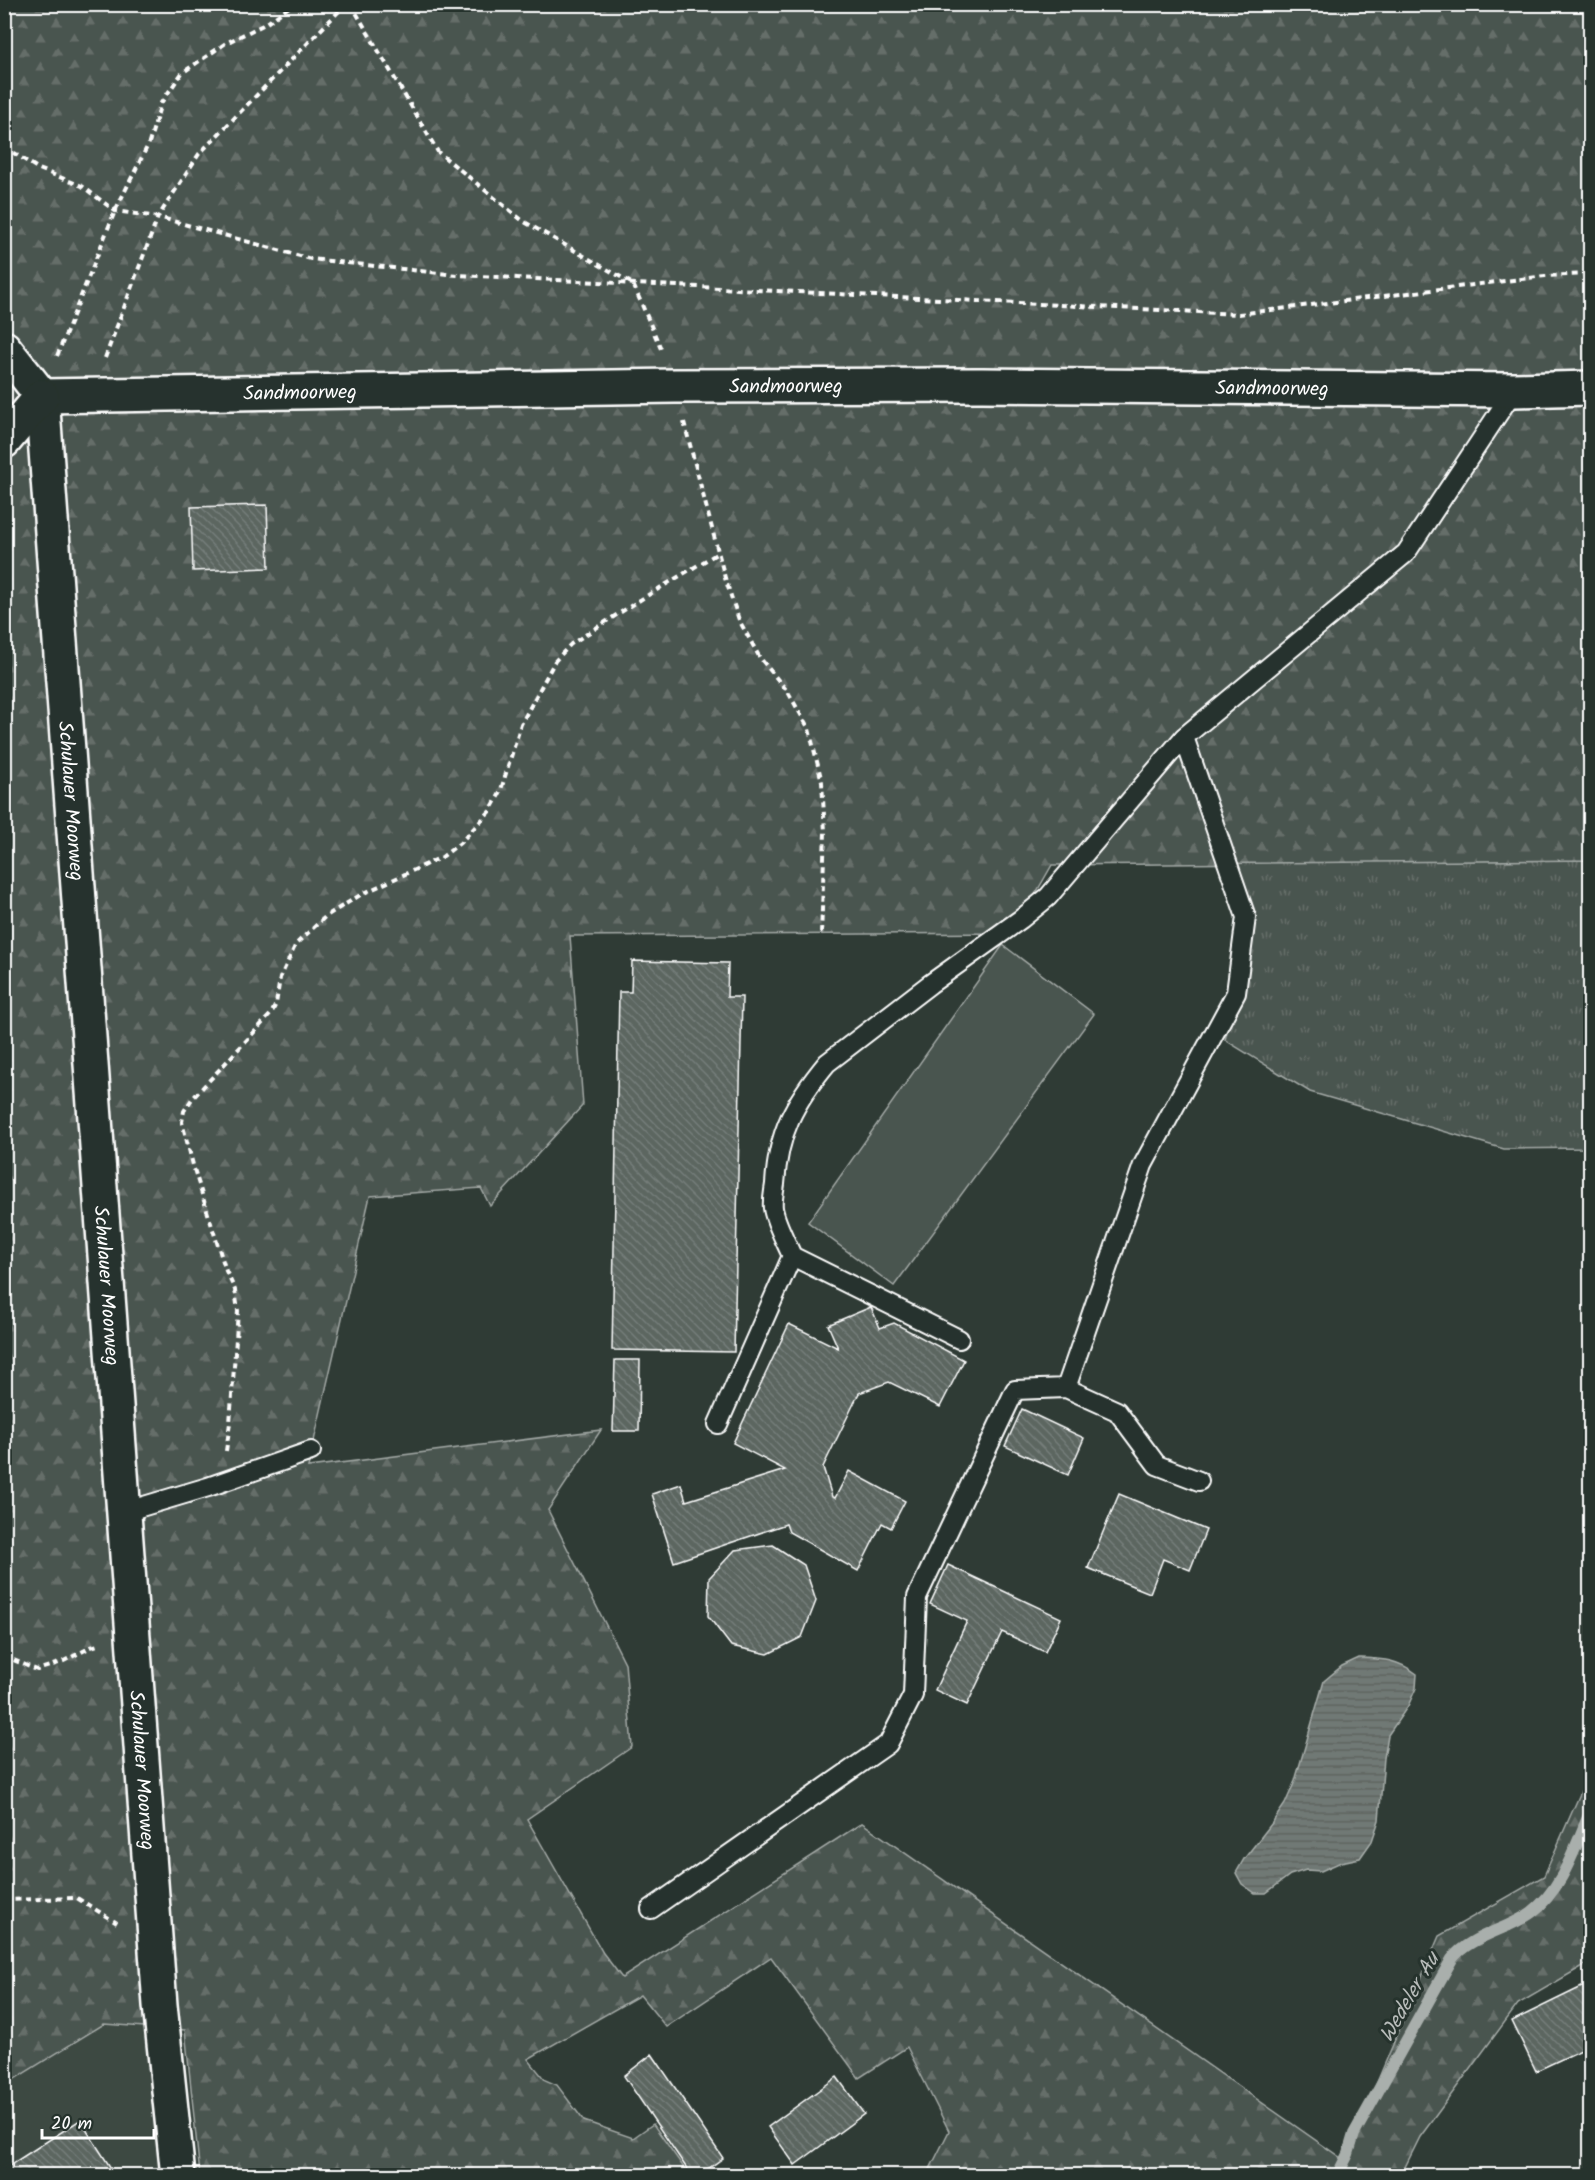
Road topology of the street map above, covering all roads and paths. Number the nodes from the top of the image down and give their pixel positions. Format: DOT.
graph roads {
  1 [pos="293,4"];
  2 [pos="348,4"];
  3 [pos="4,147"];
  4 [pos="115,211"];
  5 [pos="158,217"];
  6 [pos="1590,274"];
  7 [pos="633,284"];
  8 [pos="4,348"];
  9 [pos="675,386"];
  10 [pos="1590,388"];
  11 [pos="1514,390"];
  12 [pos="91,395"];
  13 [pos="42,396"];
  14 [pos="4,441"];
  15 [pos="718,554"];
  16 [pos="1184,737"];
  17 [pos="821,935"];
  18 [pos="792,1256"];
  19 [pos="958,1339"];
  20 [pos="1066,1388"];
  21 [pos="718,1424"];
  22 [pos="311,1451"];
  23 [pos="1199,1481"];
  24 [pos="222,1482"];
  25 [pos="124,1512"];
  26 [pos="133,1639"];
  27 [pos="4,1656"];
  28 [pos="4,1900"];
  29 [pos="651,1909"];
  30 [pos="156,1947"];
  31 [pos="178,2175"];
  1 -- 4 [label="path"];
  2 -- 5 [label="path"];
  2 -- 7 [label="path"];
  3 -- 4 [label="path"];
  4 -- 5 [label="path"];
  4 -- 13 [label="path"];
  5 -- 7 [label="path"];
  5 -- 12 [label="path"];
  6 -- 7 [label="path"];
  7 -- 9 [label="path"];
  8 -- 13 [label="street"];
  9 -- 11 [label="street, Sandmoorweg"];
  9 -- 12 [label="street, Sandmoorweg"];
  9 -- 15 [label="path"];
  10 -- 11 [label="street, Sandmoorweg"];
  11 -- 16 [label="lane"];
  12 -- 13 [label="street, Sandmoorweg"];
  13 -- 14 [label="street"];
  13 -- 25 [label="street, Schulauer Moorweg"];
  15 -- 17 [label="path"];
  15 -- 24 [label="path"];
  16 -- 18 [label="lane"];
  16 -- 20 [label="lane"];
  18 -- 19 [label="lane"];
  18 -- 21 [label="lane"];
  20 -- 23 [label="lane"];
  20 -- 29 [label="lane"];
  22 -- 24 [label="lane"];
  24 -- 25 [label="lane"];
  25 -- 26 [label="street, Schulauer Moorweg"];
  26 -- 27 [label="path"];
  26 -- 30 [label="street, Schulauer Moorweg"];
  28 -- 30 [label="path"];
  30 -- 31 [label="street, Schulauer Moorweg"];
}
